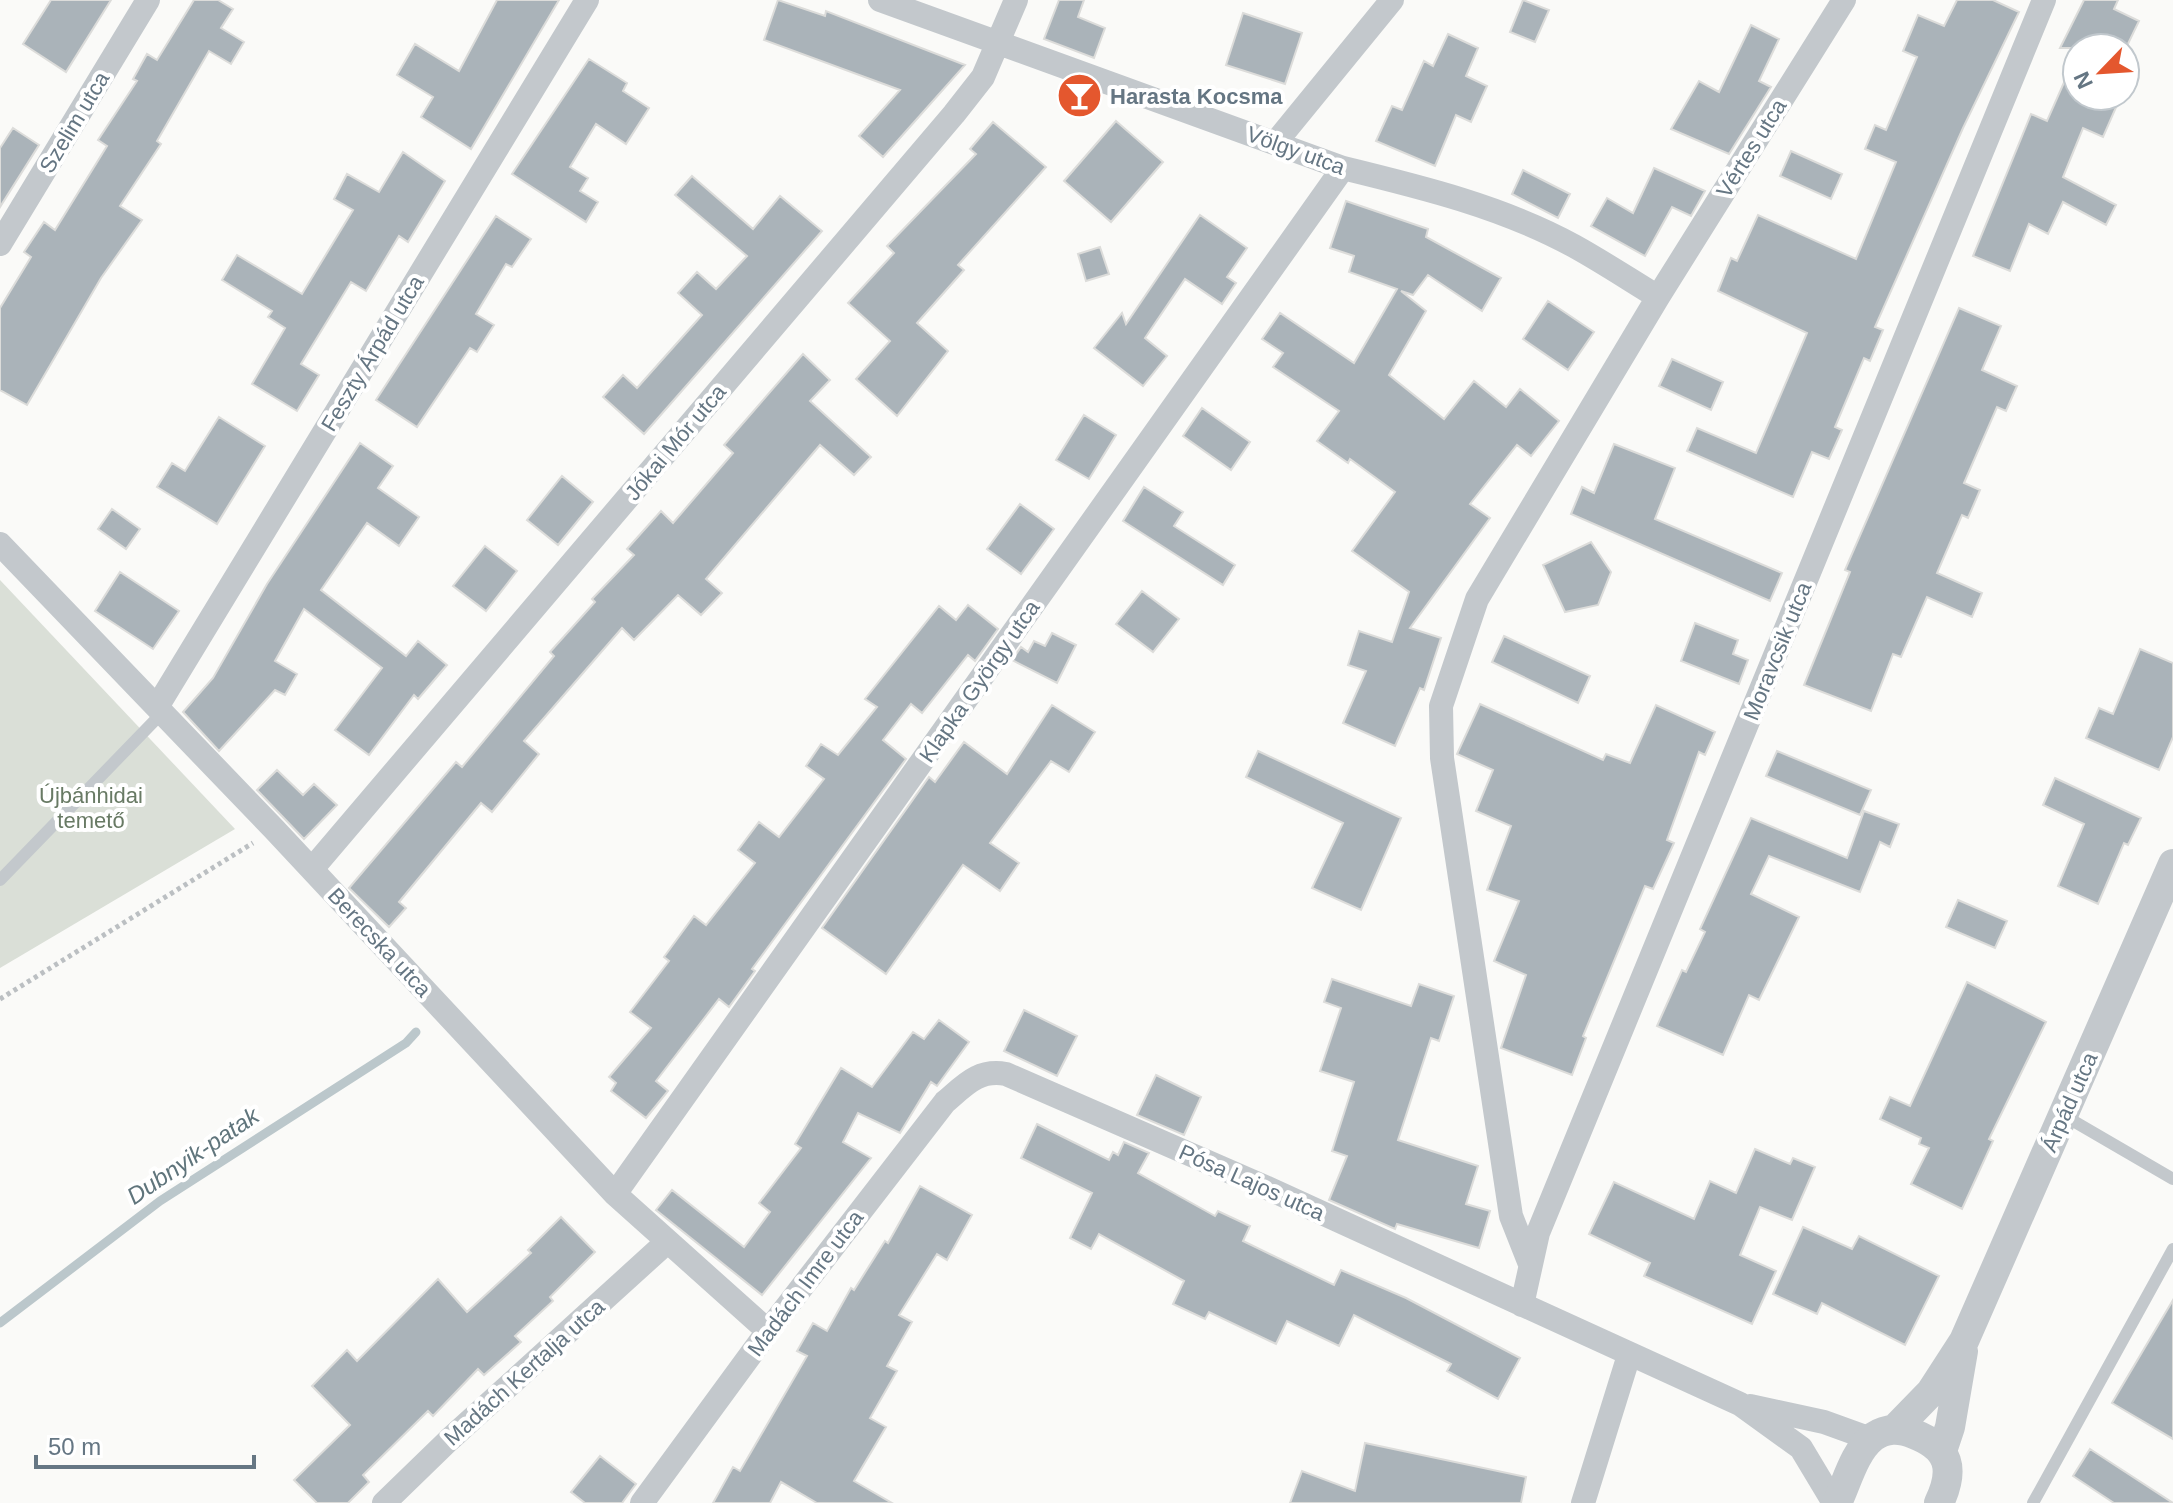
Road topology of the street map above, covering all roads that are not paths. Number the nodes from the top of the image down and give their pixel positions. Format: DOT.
graph roads {
  1 [pos="148,0"];
  2 [pos="587,0"];
  3 [pos="880,0"];
  4 [pos="1016,0"];
  5 [pos="1392,0"];
  6 [pos="1844,0"];
  7 [pos="2044,0"];
  8 [pos="1000,43"];
  9 [pos="1276,142"];
  10 [pos="1343,168"];
  11 [pos="0,244"];
  12 [pos="1658,297"];
  13 [pos="0,544"];
  14 [pos="159,710"];
  15 [pos="2173,864"];
  16 [pos="312,869"];
  17 [pos="0,880"];
  18 [pos="980,1073"];
  19 [pos="2063,1115"];
  20 [pos="2173,1179"];
  21 [pos="615,1194"];
  22 [pos="667,1242"];
  23 [pos="2173,1249"];
  24 [pos="1530,1264"];
  25 [pos="1522,1305"];
  26 [pos="768,1331"];
  27 [pos="1964,1341"];
  28 [pos="1629,1355"];
  29 [pos="1740,1404"];
  30 [pos="1883,1434"];
  31 [pos="1942,1451"];
  32 [pos="1945,1499"];
  33 [pos="384,1503"];
  34 [pos="642,1503"];
  35 [pos="1583,1503"];
  36 [pos="1836,1503"];
  37 [pos="2033,1503"];
  1 -- 11 [label="street, Szelim utca"];
  2 -- 14 [label="street, Feszty Árpád utca"];
  3 -- 8 [label="street, Völgy utca"];
  4 -- 8 [label="street, Jókai Mór utca"];
  5 -- 9 [label="street"];
  6 -- 12 [label="street, Vértes utca"];
  7 -- 24 [label="street, Moravcsik utca"];
  8 -- 9 [label="street, Völgy utca"];
  8 -- 16 [label="street, Jókai Mór utca"];
  9 -- 10 [label="street, Völgy utca"];
  10 -- 12 [label="street, Völgy utca"];
  10 -- 21 [label="street, Klapka György utca"];
  12 -- 24 [label="street, Vértes utca"];
  13 -- 14 [label="street, Berecska utca"];
  14 -- 16 [label="street, Berecska utca"];
  14 -- 17 [label="lane"];
  15 -- 19 [label="street, Árpád utca"];
  16 -- 21 [label="street, Berecska utca"];
  18 -- 25 [label="street, Pósa Lajos utca"];
  18 -- 26 [label="street, Madách Imre utca"];
  19 -- 20 [label="lane"];
  19 -- 27 [label="street, Árpád utca"];
  21 -- 22 [label="street, Berecska utca"];
  22 -- 26 [label="street, Berecska utca"];
  22 -- 33 [label="street, Madách Kertalja utca"];
  23 -- 37 [label="lane"];
  24 -- 25 [label="street, Moravcsik utca"];
  25 -- 28 [label="street, Pósa Lajos utca"];
  26 -- 34 [label="street, Madách Imre utca"];
  27 -- 30 [label="street, Árpád utca"];
  27 -- 31 [label="street, Árpád utca"];
  28 -- 29 [label="street, Pósa Lajos utca"];
  28 -- 35 [label="street"];
  29 -- 30 [label="street"];
  29 -- 36 [label="street"];
  30 -- 31 [label="street"];
  30 -- 36 [label="street, Árpád utca"];
  31 -- 32 [label="street, Árpád utca"];
}
